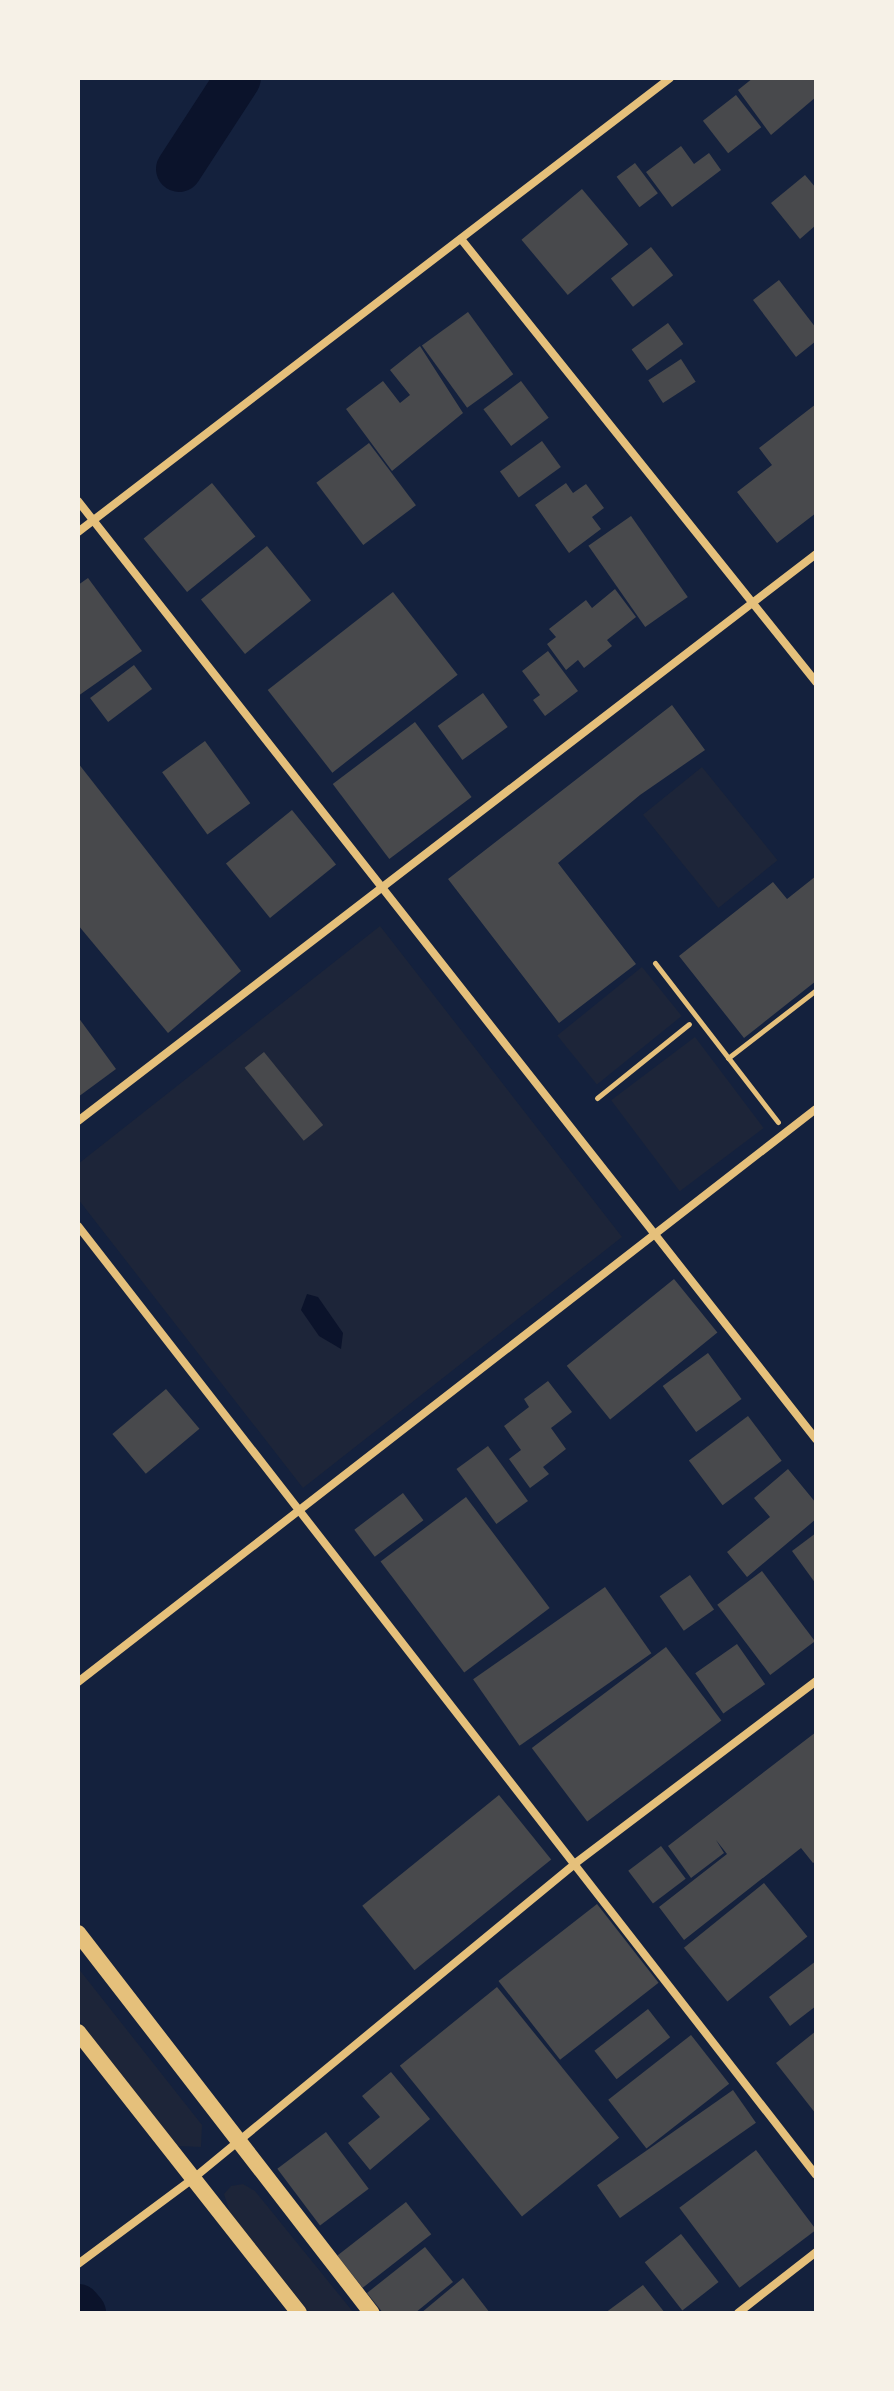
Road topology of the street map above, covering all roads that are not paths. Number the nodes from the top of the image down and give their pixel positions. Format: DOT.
graph roads {
  1 [pos="670,78"];
  2 [pos="461,239"];
  3 [pos="78,501"];
  4 [pos="93,520"];
  5 [pos="78,532"];
  6 [pos="816,554"];
  7 [pos="754,600"];
  8 [pos="816,682"];
  9 [pos="381,888"];
  10 [pos="816,1109"];
  11 [pos="78,1121"];
  12 [pos="78,1226"];
  13 [pos="655,1235"];
  14 [pos="816,1439"];
  15 [pos="299,1510"];
  16 [pos="816,1681"];
  17 [pos="78,1682"];
  18 [pos="573,1865"];
  19 [pos="78,1933"];
  20 [pos="78,2032"];
  21 [pos="239,2140"];
  22 [pos="816,2175"];
  23 [pos="195,2177"];
  24 [pos="816,2252"];
  25 [pos="78,2264"];
  26 [pos="299,2313"];
  27 [pos="372,2313"];
  28 [pos="738,2313"];
  1 -- 2 [label="street"];
  2 -- 4 [label="street"];
  2 -- 7 [label="street"];
  3 -- 4 [label="street"];
  4 -- 5 [label="street"];
  4 -- 9 [label="street"];
  6 -- 7 [label="street"];
  7 -- 8 [label="street"];
  7 -- 9 [label="street"];
  9 -- 11 [label="street"];
  9 -- 13 [label="street"];
  10 -- 13 [label="street"];
  12 -- 15 [label="street"];
  13 -- 14 [label="street"];
  13 -- 15 [label="street"];
  15 -- 17 [label="street"];
  15 -- 18 [label="street"];
  16 -- 18 [label="street"];
  18 -- 21 [label="street"];
  18 -- 22 [label="street"];
  19 -- 21 [label="main road"];
  20 -- 23 [label="main road"];
  21 -- 23 [label="street"];
  21 -- 27 [label="main road"];
  23 -- 25 [label="street"];
  23 -- 26 [label="main road"];
  24 -- 28 [label="street"];
}
